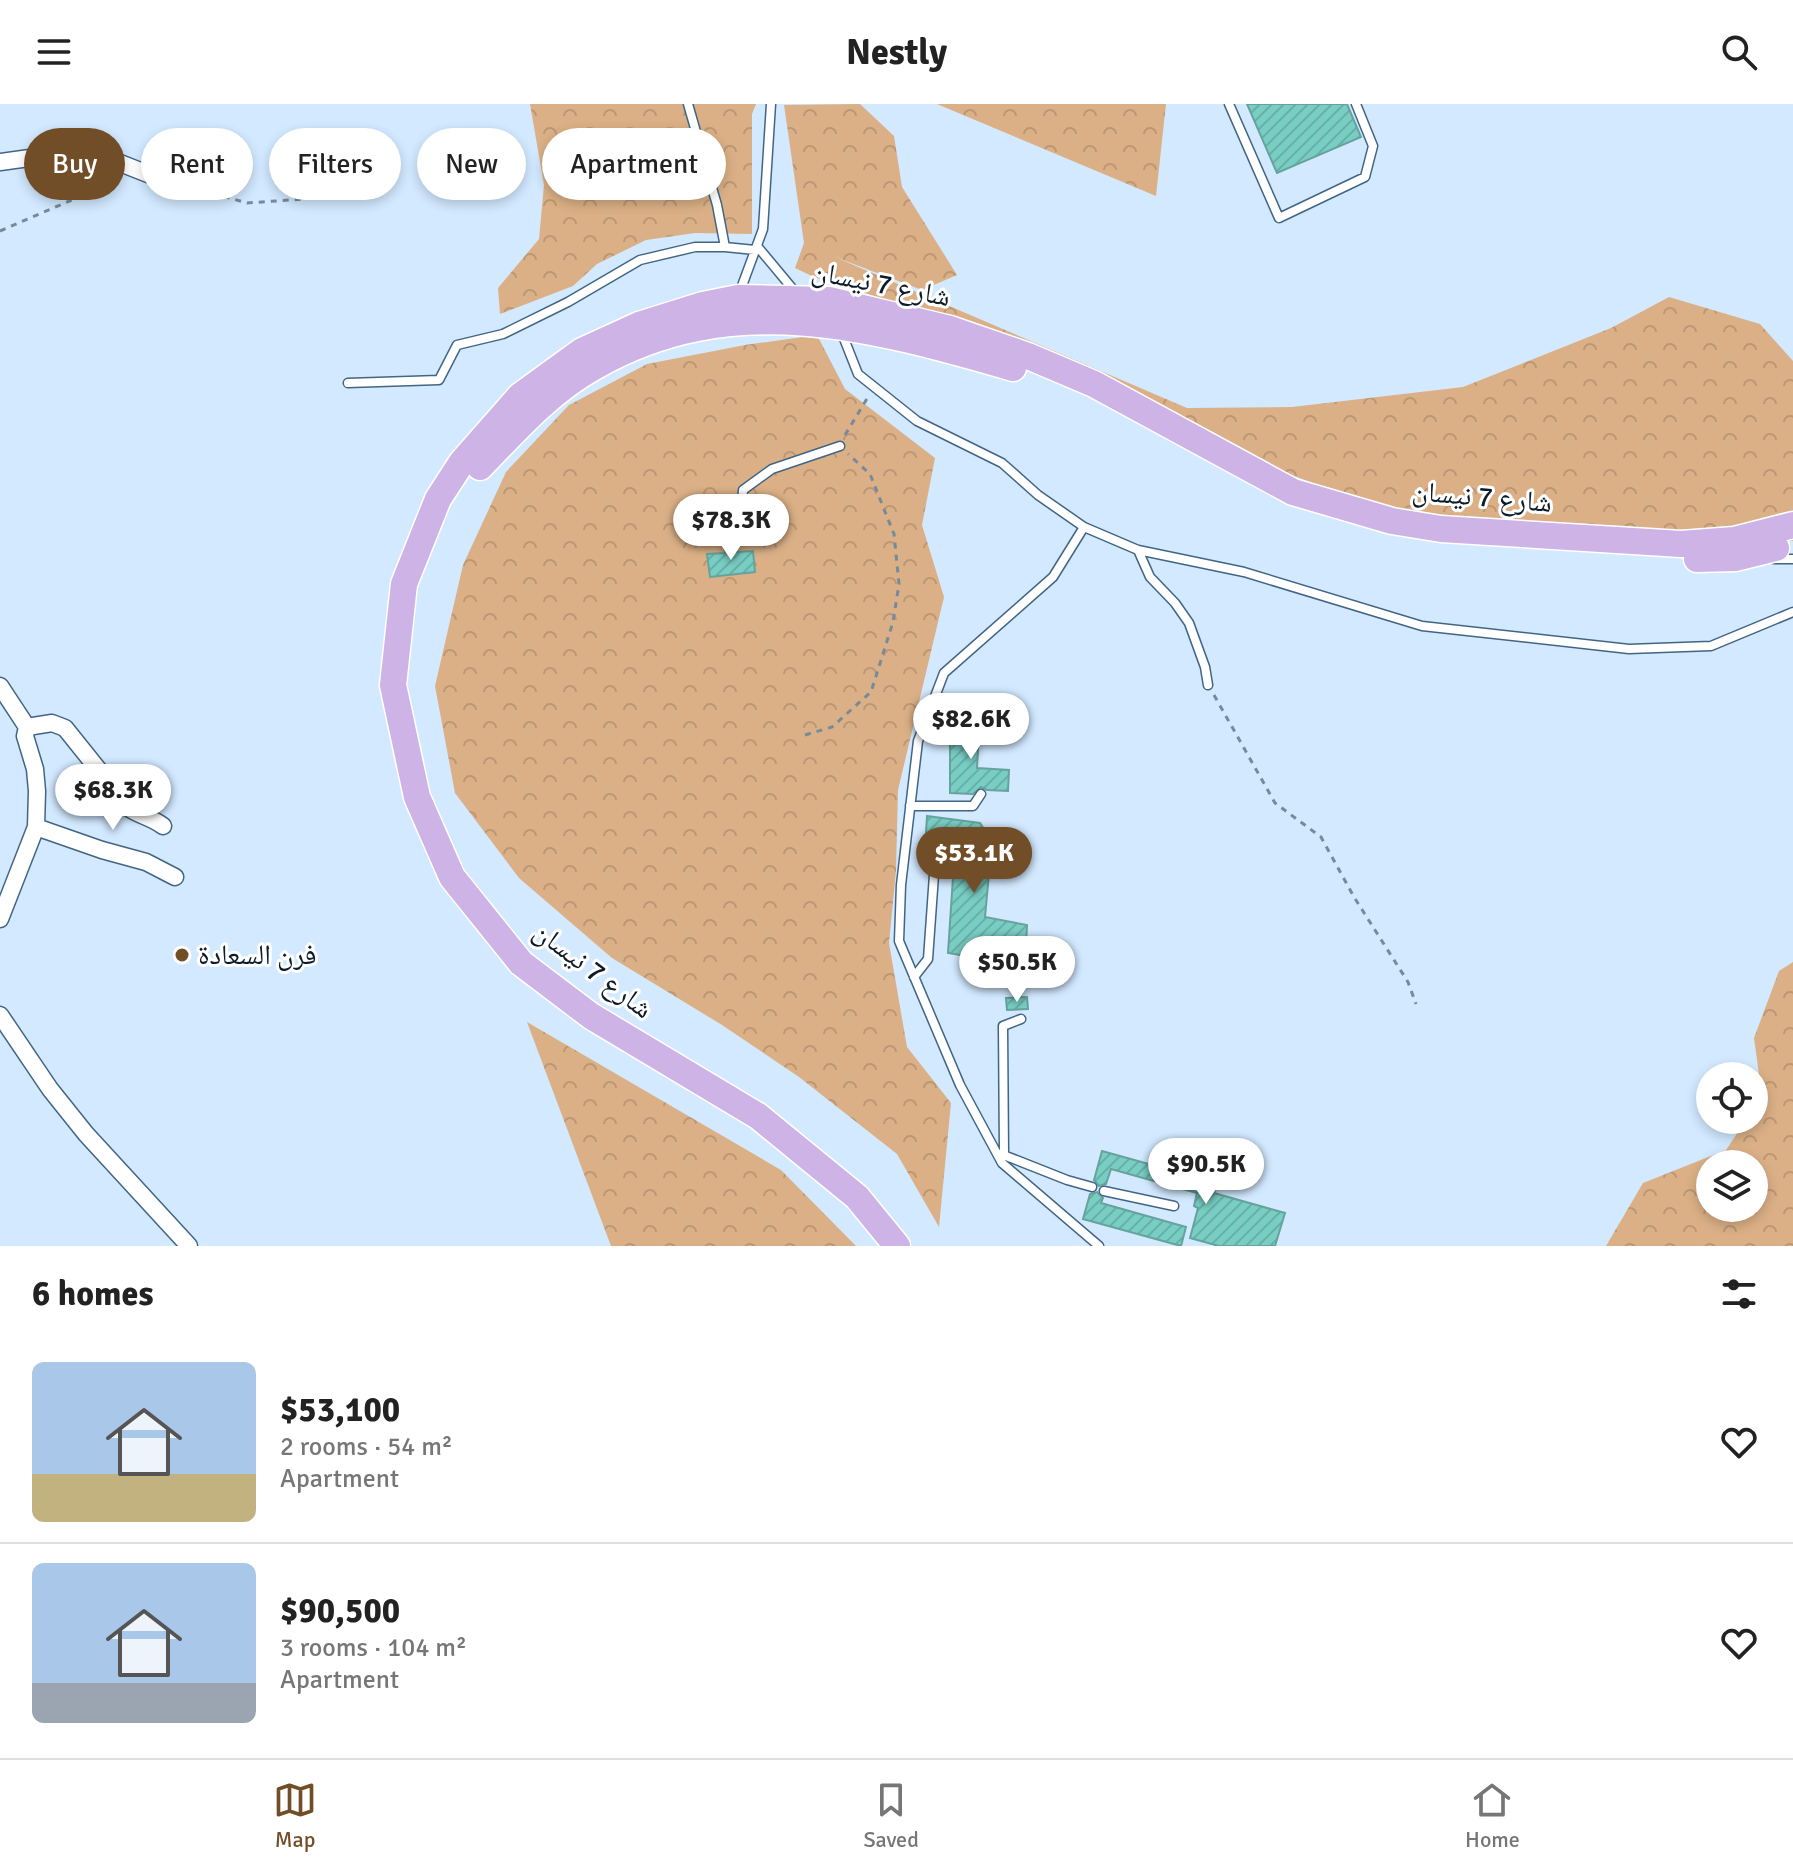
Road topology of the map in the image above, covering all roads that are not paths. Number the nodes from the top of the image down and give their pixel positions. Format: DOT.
graph roads {
  1 [pos="688,104"];
  2 [pos="771,104"];
  3 [pos="1229,104"];
  4 [pos="1356,104"];
  5 [pos="0,162"];
  6 [pos="141,171"];
  7 [pos="725,247"];
  8 [pos="756,248"];
  9 [pos="738,298"];
  10 [pos="802,300"];
  11 [pos="829,300"];
  12 [pos="839,325"];
  13 [pos="348,383"];
  14 [pos="840,446"];
  15 [pos="741,521"];
  16 [pos="1793,525"];
  17 [pos="1084,527"];
  18 [pos="1793,542"];
  19 [pos="1138,550"];
  20 [pos="1736,558"];
  21 [pos="1793,559"];
  22 [pos="1793,612"];
  23 [pos="1208,685"];
  24 [pos="0,686"];
  25 [pos="27,727"];
  26 [pos="981,794"];
  27 [pos="910,806"];
  28 [pos="163,826"];
  29 [pos="36,827"];
  30 [pos="934,875"];
  31 [pos="175,877"];
  32 [pos="0,919"];
  33 [pos="914,977"];
  34 [pos="0,1015"];
  35 [pos="1021,1019"];
  36 [pos="1000,1154"];
  37 [pos="1092,1187"];
  38 [pos="1104,1191"];
  39 [pos="1174,1206"];
  40 [pos="189,1246"];
  41 [pos="897,1246"];
  42 [pos="914,1246"];
  43 [pos="1099,1246"];
  1 -- 7 [label="lane"];
  2 -- 8 [label="lane"];
  3 -- 4 [label="lane"];
  5 -- 6 [label="street"];
  7 -- 8 [label="lane"];
  7 -- 13 [label="lane"];
  8 -- 9 [label="lane"];
  8 -- 10 [label="lane"];
  9 -- 10 [label="main road, شارع 7 نيسان"];
  9 -- 41 [label="main road, شارع 7 نيسان"];
  10 -- 11 [label="main road, شارع 7 نيسان"];
  11 -- 12 [label="lane"];
  11 -- 16 [label="main road, شارع 7 نيسان"];
  12 -- 17 [label="lane"];
  12 -- 20 [label="main road, شارع 7 نيسان"];
  12 -- 42 [label="main road, شارع 7 نيسان"];
  14 -- 15 [label="lane"];
  17 -- 19 [label="lane"];
  17 -- 27 [label="lane"];
  18 -- 20 [label="main road, شارع 7 نيسان"];
  19 -- 22 [label="lane"];
  19 -- 23 [label="lane"];
  20 -- 21 [label="lane"];
  24 -- 25 [label="street"];
  25 -- 28 [label="street"];
  25 -- 29 [label="street"];
  26 -- 27 [label="lane"];
  27 -- 33 [label="lane"];
  29 -- 31 [label="street"];
  29 -- 32 [label="street"];
  30 -- 33 [label="lane"];
  33 -- 36 [label="lane"];
  34 -- 40 [label="street"];
  35 -- 36 [label="lane"];
  36 -- 37 [label="lane"];
  36 -- 43 [label="lane"];
  38 -- 39 [label="lane"];
}
